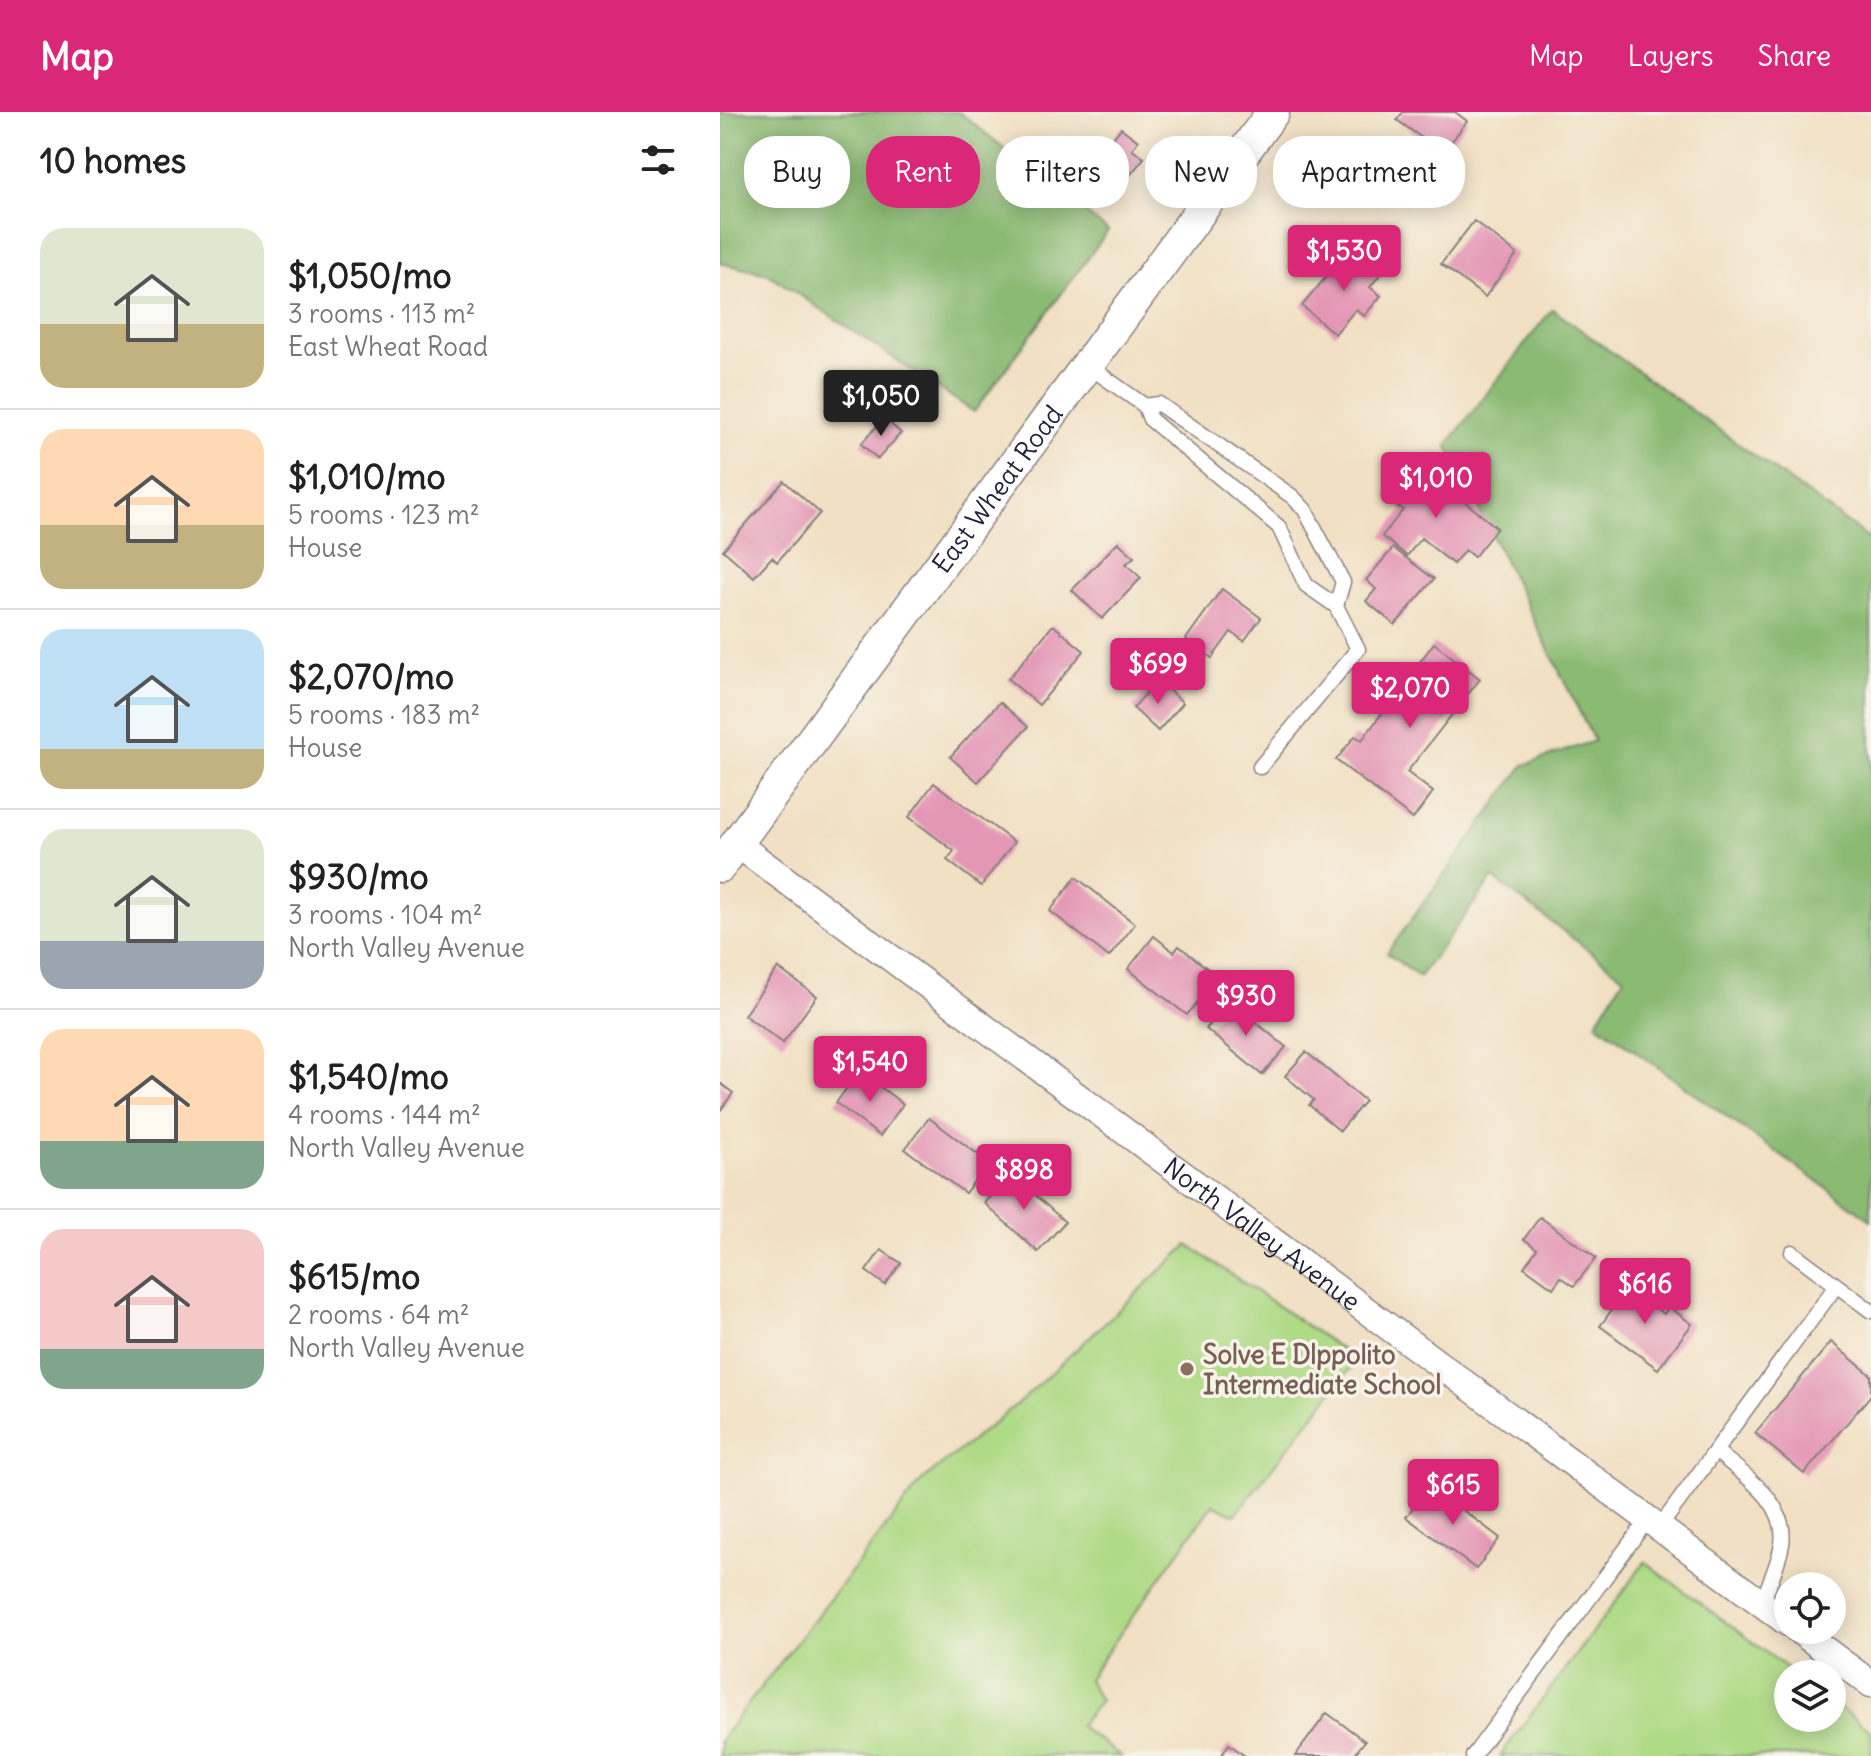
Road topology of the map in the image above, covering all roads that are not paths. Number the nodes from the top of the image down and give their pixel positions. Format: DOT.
graph roads {
  1 [pos="1273,112"];
  2 [pos="1087,365"];
  3 [pos="1145,406"];
  4 [pos="1336,606"];
  5 [pos="1260,767"];
  6 [pos="728,855"];
  7 [pos="1792,1252"];
  8 [pos="1836,1286"];
  9 [pos="1871,1311"];
  10 [pos="1716,1451"];
  11 [pos="1654,1524"];
  12 [pos="1762,1604"];
  13 [pos="1774,1613"];
  14 [pos="1817,1644"];
  15 [pos="1871,1684"];
  16 [pos="1473,1756"];
  1 -- 2 [label="street, East Wheat Road"];
  2 -- 3 [label="lane"];
  2 -- 6 [label="street, East Wheat Road"];
  3 -- 4 [label="lane"];
  3 -- 4 [label="lane"];
  4 -- 5 [label="lane"];
  6 -- 11 [label="street, North Valley Avenue"];
  7 -- 8 [label="lane"];
  8 -- 9 [label="lane"];
  8 -- 10 [label="lane"];
  10 -- 11 [label="lane"];
  10 -- 12 [label="lane"];
  11 -- 12 [label="street, North Valley Avenue"];
  11 -- 16 [label="lane"];
  12 -- 13 [label="street, North Valley Avenue"];
  14 -- 15 [label="street"];
}
